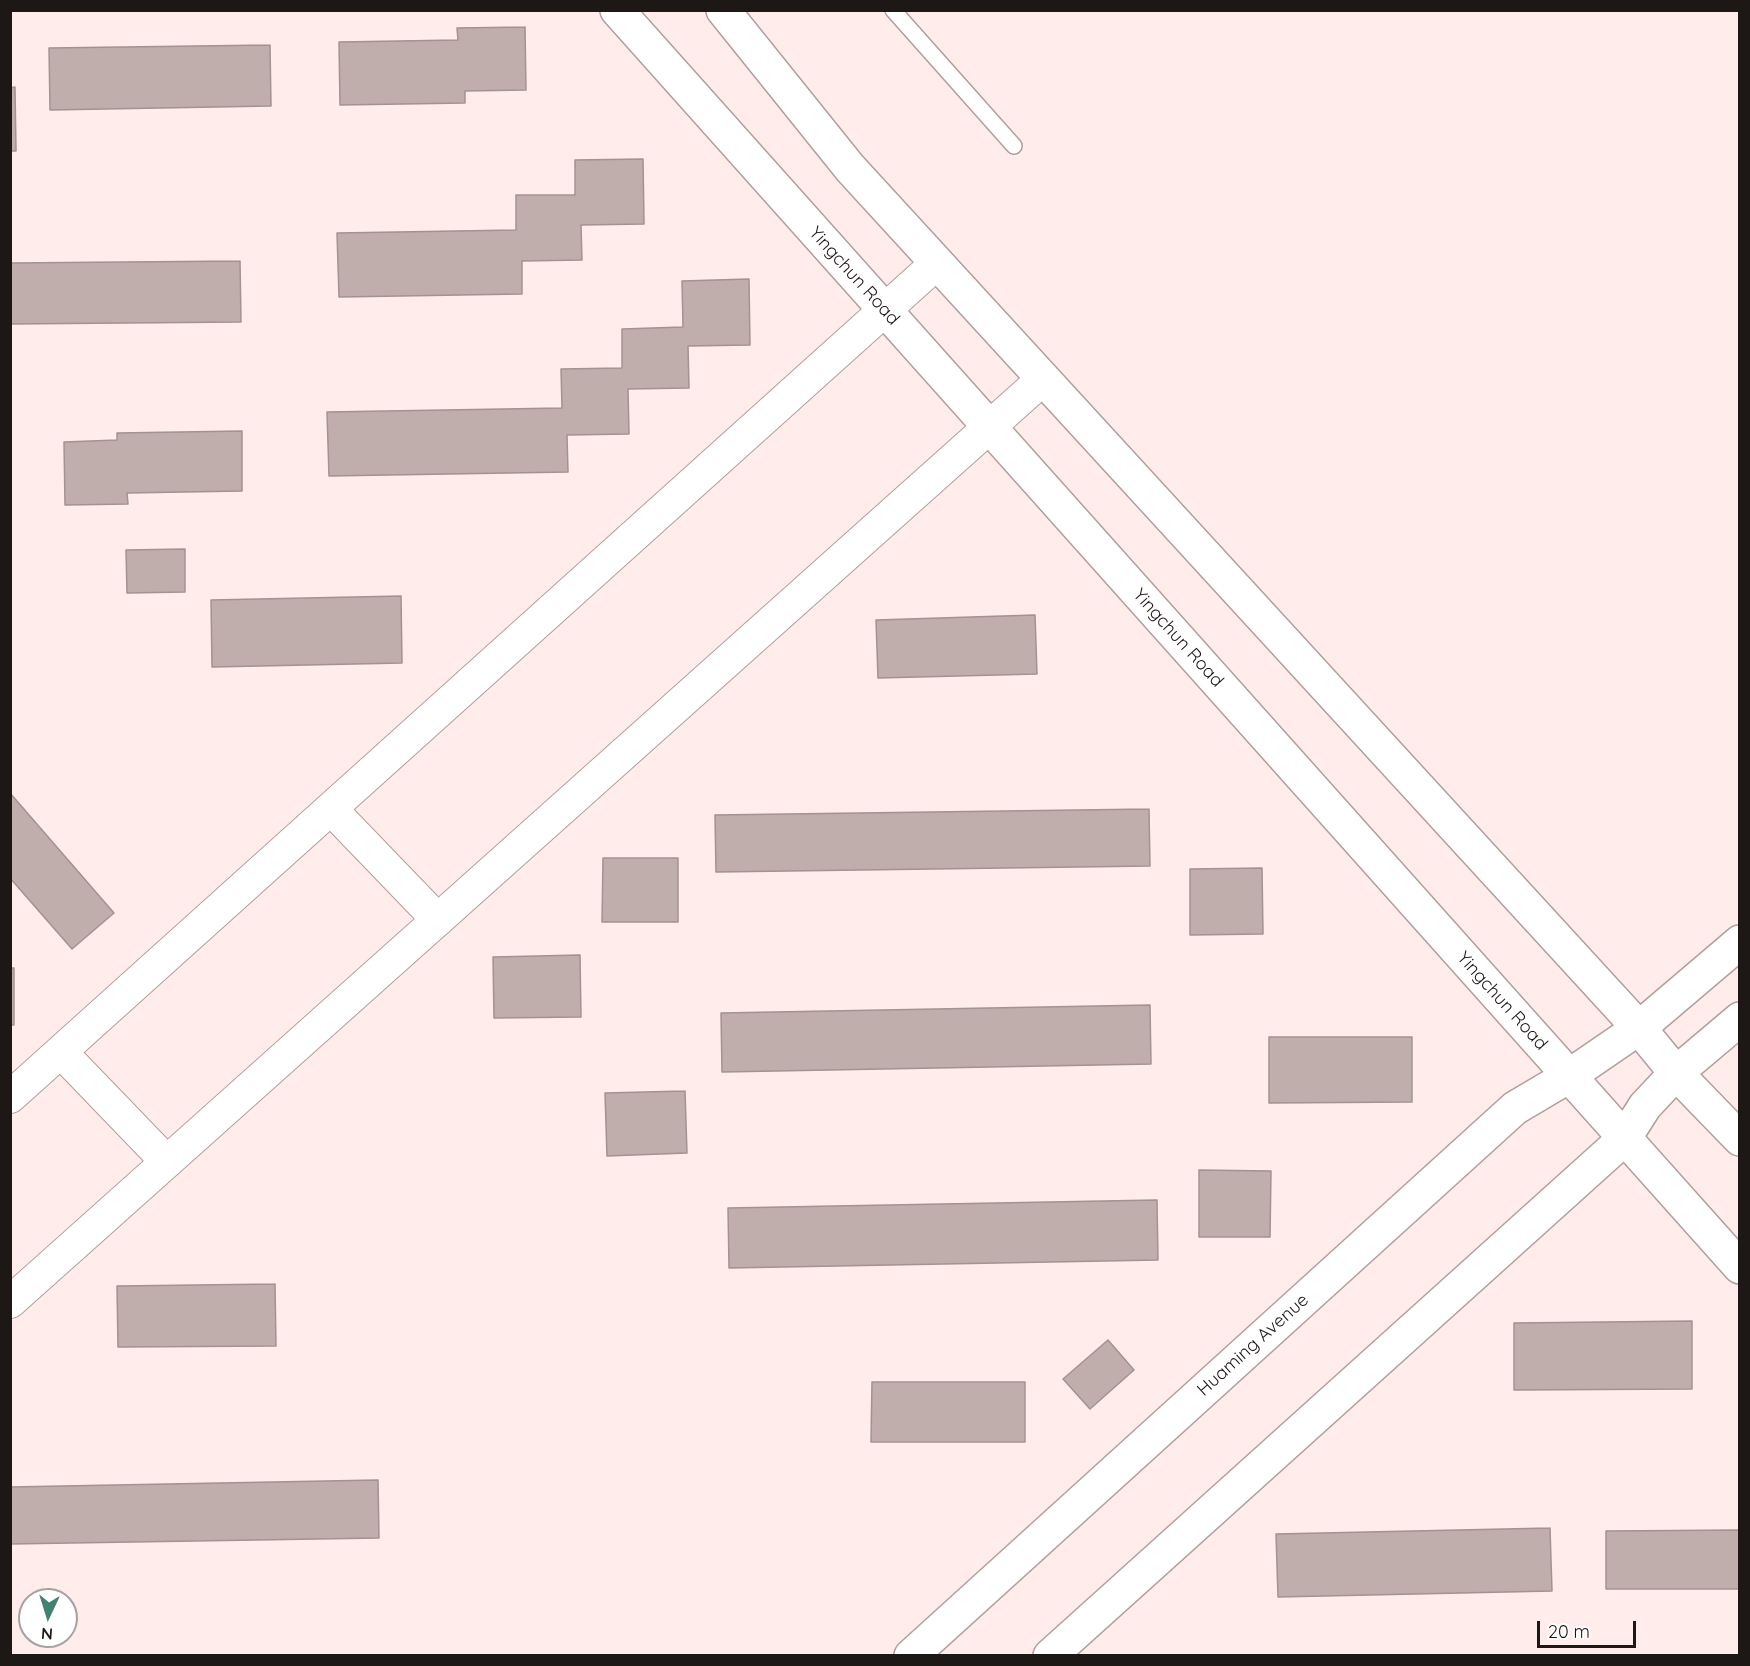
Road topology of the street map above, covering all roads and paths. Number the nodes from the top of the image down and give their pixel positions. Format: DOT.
graph roads {
  1 [pos="616,10"];
  2 [pos="723,10"];
  3 [pos="893,10"];
  4 [pos="1014,146"];
  5 [pos="937,263"];
  6 [pos="885,310"];
  7 [pos="1043,379"];
  8 [pos="989,427"];
  9 [pos="331,809"];
  10 [pos="438,920"];
  11 [pos="1740,942"];
  12 [pos="1740,1019"];
  13 [pos="1639,1028"];
  14 [pos="61,1052"];
  15 [pos="1676,1073"];
  16 [pos="1569,1076"];
  17 [pos="10,1097"];
  18 [pos="1624,1139"];
  19 [pos="1740,1139"];
  20 [pos="167,1162"];
  21 [pos="1740,1267"];
  22 [pos="10,1302"];
  23 [pos="911,1656"];
  24 [pos="1050,1656"];
  1 -- 6 [label="main road, Yingchun Road"];
  2 -- 5 [label="main road"];
  3 -- 4 [label="lane"];
  5 -- 6 [label="street"];
  5 -- 7 [label="main road"];
  6 -- 8 [label="main road, Yingchun Road"];
  6 -- 9 [label="street"];
  7 -- 8 [label="street"];
  7 -- 13 [label="main road"];
  8 -- 10 [label="street"];
  8 -- 16 [label="main road, Yingchun Road"];
  9 -- 10 [label="street"];
  9 -- 14 [label="street"];
  10 -- 20 [label="street"];
  11 -- 13 [label="main road, Huaming Avenue"];
  12 -- 15 [label="main road"];
  13 -- 15 [label="main road"];
  13 -- 16 [label="main road, Huaming Avenue"];
  14 -- 17 [label="street"];
  14 -- 20 [label="street"];
  15 -- 18 [label="main road"];
  15 -- 19 [label="main road"];
  16 -- 18 [label="main road, Yingchun Road"];
  16 -- 23 [label="main road, Huaming Avenue"];
  18 -- 21 [label="main road, Yingchun Road"];
  18 -- 24 [label="main road"];
  20 -- 22 [label="street"];
}
